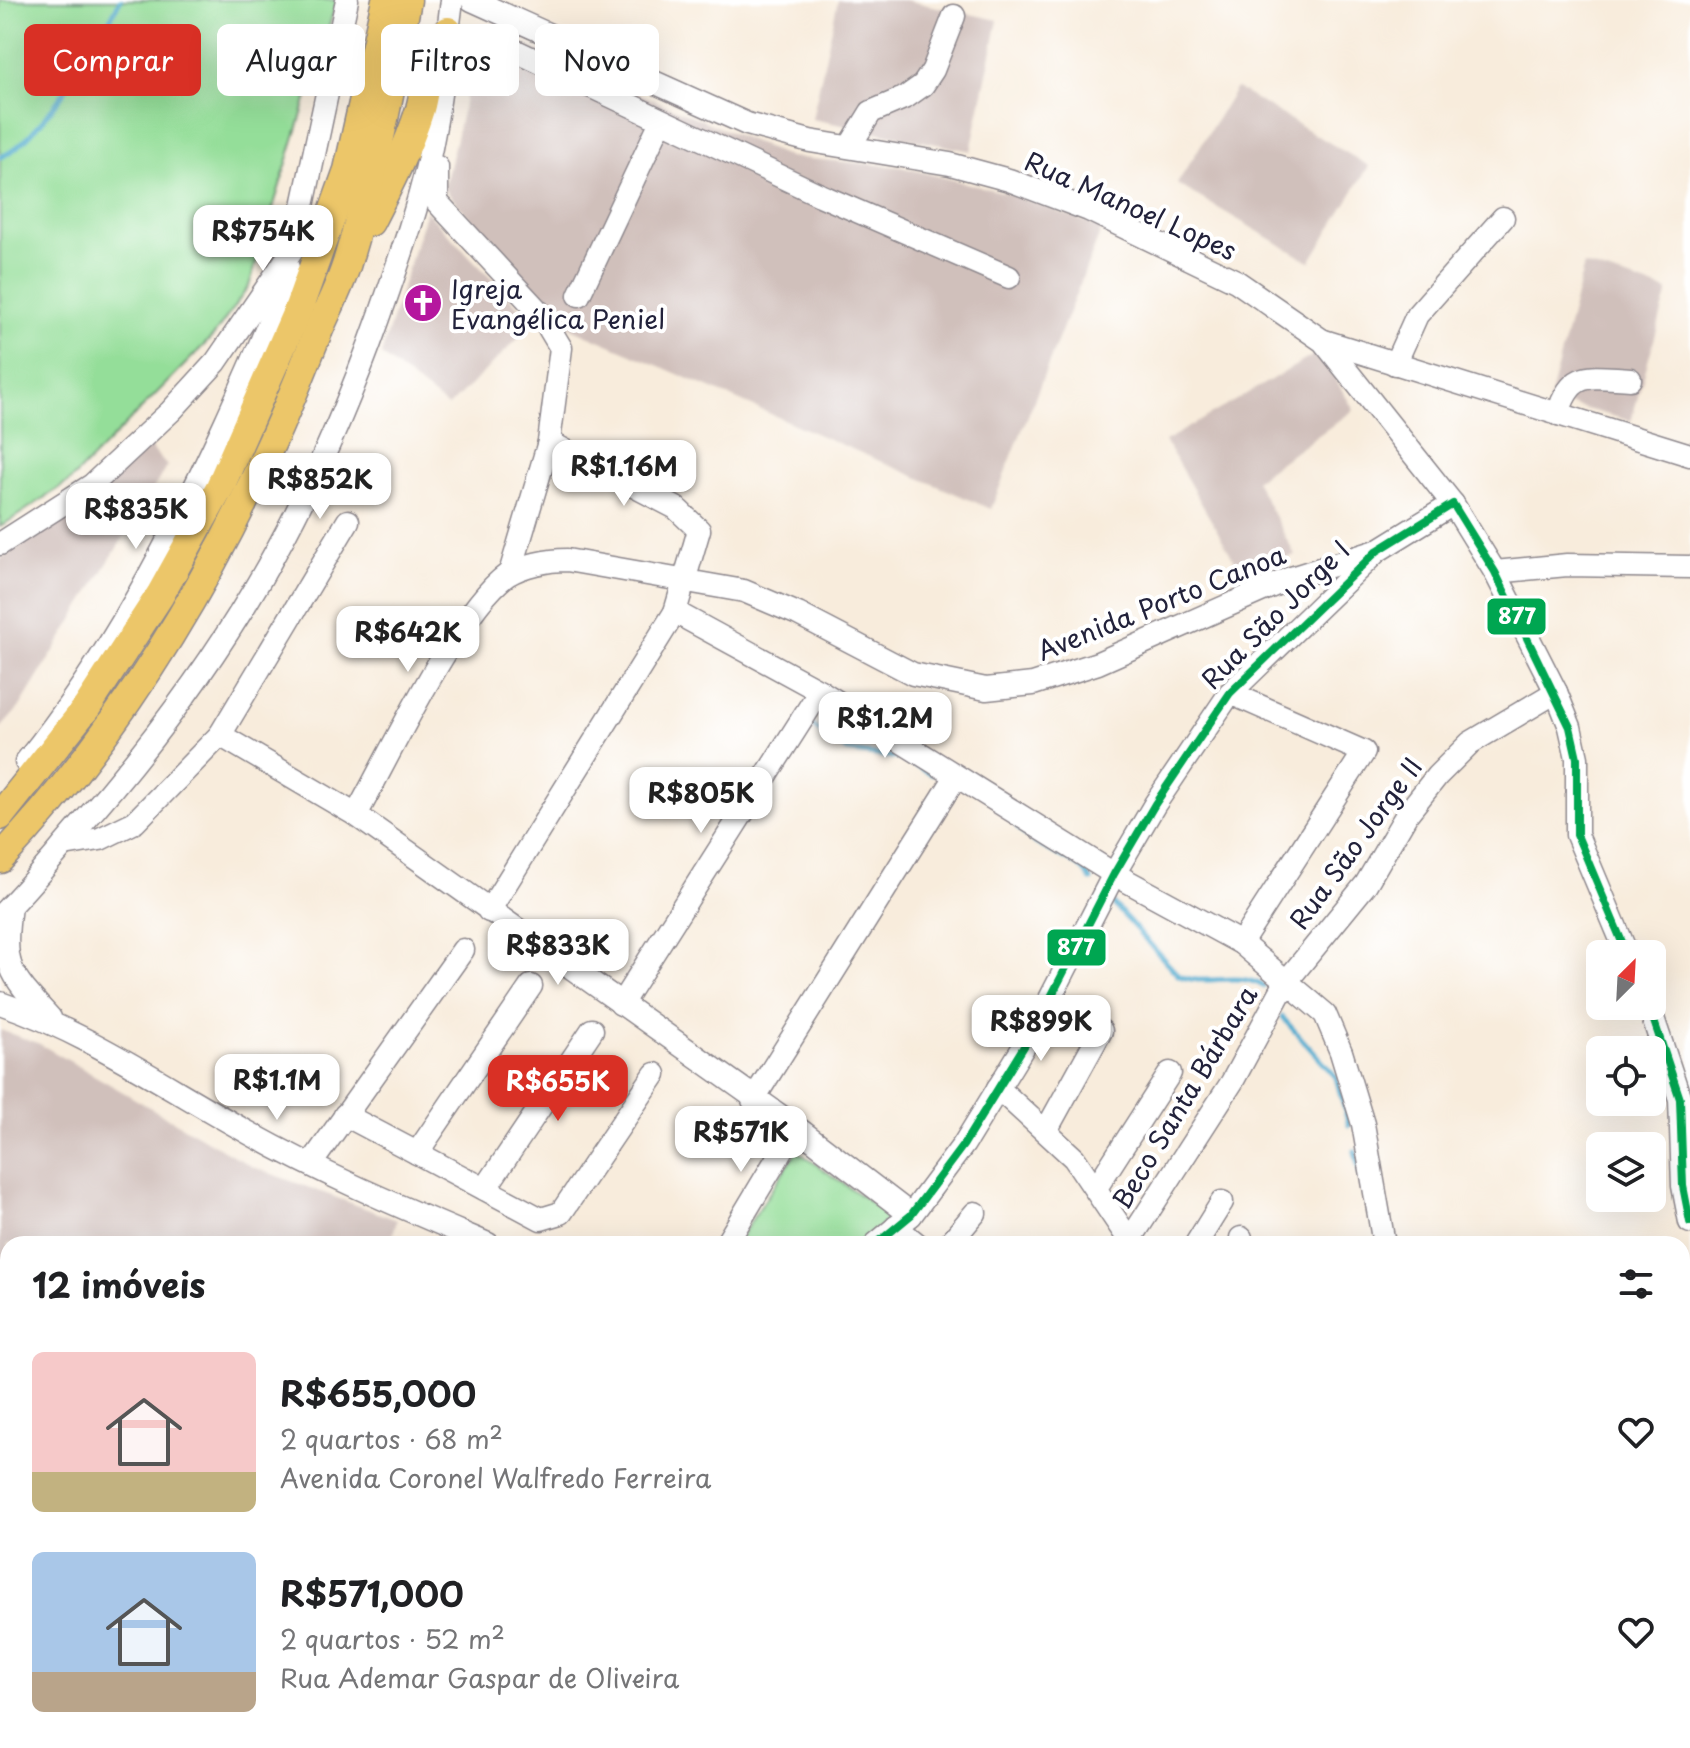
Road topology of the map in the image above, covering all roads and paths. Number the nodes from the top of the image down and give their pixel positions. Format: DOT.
graph roads {
  1 [pos="347,0"];
  2 [pos="386,0"];
  3 [pos="407,0"];
  4 [pos="452,0"];
  5 [pos="472,0"];
  6 [pos="954,16"];
  7 [pos="515,19"];
  8 [pos="449,24"];
  9 [pos="512,24"];
  10 [pos="519,53"];
  11 [pos="422,96"];
  12 [pos="439,96"];
  13 [pos="450,96"];
  14 [pos="661,121"];
  15 [pos="850,146"];
  16 [pos="1503,218"];
  17 [pos="294,248"];
  18 [pos="345,269"];
  19 [pos="1009,277"];
  20 [pos="579,295"];
  21 [pos="1323,341"];
  22 [pos="1395,364"];
  23 [pos="1630,379"];
  24 [pos="1558,414"];
  25 [pos="549,442"];
  26 [pos="1690,455"];
  27 [pos="1453,504"];
  28 [pos="348,521"];
  29 [pos="0,544"];
  30 [pos="1377,551"];
  31 [pos="1690,567"];
  32 [pos="1495,572"];
  33 [pos="510,573"];
  34 [pos="682,582"];
  35 [pos="675,612"];
  36 [pos="820,691"];
  37 [pos="1556,692"];
  38 [pos="1230,693"];
  39 [pos="220,735"];
  40 [pos="955,778"];
  41 [pos="0,795"];
  42 [pos="356,815"];
  43 [pos="0,816"];
  44 [pos="64,845"];
  45 [pos="0,859"];
  46 [pos="1114,874"];
  47 [pos="5,911"];
  48 [pos="489,911"];
  49 [pos="1621,940"];
  50 [pos="1241,943"];
  51 [pos="463,950"];
  52 [pos="1286,982"];
  53 [pos="531,986"];
  54 [pos="0,1003"];
  55 [pos="621,1004"];
  56 [pos="1654,1020"];
  57 [pos="54,1021"];
  58 [pos="592,1030"];
  59 [pos="1101,1031"];
  60 [pos="1170,1073"];
  61 [pos="655,1074"];
  62 [pos="998,1088"];
  63 [pos="753,1100"];
  64 [pos="345,1115"];
  65 [pos="796,1127"];
  66 [pos="1047,1129"];
  67 [pos="417,1153"];
  68 [pos="311,1164"];
  69 [pos="1096,1188"];
  70 [pos="485,1189"];
  71 [pos="1222,1202"];
  72 [pos="975,1213"];
  73 [pos="903,1221"];
  74 [pos="1690,1222"];
  75 [pos="469,1236"];
  76 [pos="731,1236"];
  77 [pos="885,1236"];
  78 [pos="912,1236"];
  79 [pos="956,1236"];
  80 [pos="1127,1236"];
  81 [pos="1135,1236"];
  82 [pos="1201,1236"];
  83 [pos="1383,1236"];
  1 -- 17 [label="street"];
  2 -- 43 [label="main road"];
  3 -- 18 [label="main road"];
  4 -- 8 [label="street"];
  5 -- 7 [label="street, Rua Manoel Lopes"];
  6 -- 15 [label="street"];
  7 -- 9 [label="street"];
  7 -- 15 [label="street, Rua Manoel Lopes"];
  10 -- 14 [label="street"];
  11 -- 18 [label="main road"];
  12 -- 44 [label="street"];
  13 -- 25 [label="street"];
  14 -- 19 [label="street"];
  14 -- 20 [label="street"];
  15 -- 21 [label="street, Rua Manoel Lopes"];
  16 -- 22 [label="street"];
  17 -- 29 [label="street"];
  17 -- 41 [label="street"];
  18 -- 45 [label="main road"];
  21 -- 22 [label="street"];
  21 -- 27 [label="street, Rua Manoel Lopes"];
  22 -- 24 [label="street"];
  23 -- 24 [label="street"];
  24 -- 26 [label="street"];
  25 -- 33 [label="street"];
  25 -- 34 [label="street"];
  27 -- 30 [label="street, Rua São Jorge I"];
  27 -- 32 [label="street, Rua Manoel Lopes"];
  28 -- 39 [label="street"];
  30 -- 34 [label="street, Avenida Porto Canoa"];
  30 -- 38 [label="street, Rua São Jorge I"];
  31 -- 32 [label="street"];
  32 -- 37 [label="street, Rua Manoel Lopes"];
  33 -- 34 [label="street, Avenida Porto Canoa"];
  33 -- 42 [label="street"];
  34 -- 35 [label="street"];
  35 -- 36 [label="street"];
  35 -- 48 [label="street"];
  36 -- 40 [label="street"];
  36 -- 55 [label="street"];
  37 -- 49 [label="street, Rua Manoel Lopes"];
  37 -- 52 [label="street, Rua São Jorge II"];
  38 -- 46 [label="street, Rua São Jorge I"];
  38 -- 50 [label="street"];
  39 -- 42 [label="street"];
  39 -- 44 [label="street"];
  40 -- 46 [label="street"];
  40 -- 63 [label="street"];
  42 -- 48 [label="street"];
  44 -- 47 [label="street"];
  46 -- 50 [label="street"];
  46 -- 62 [label="street, Rua São Jorge I"];
  47 -- 57 [label="street"];
  48 -- 55 [label="street"];
  50 -- 52 [label="street"];
  51 -- 64 [label="street"];
  52 -- 81 [label="street, Beco Santa Bárbara"];
  52 -- 83 [label="street"];
  53 -- 67 [label="street"];
  54 -- 57 [label="street"];
  55 -- 63 [label="street"];
  56 -- 74 [label="street"];
  57 -- 68 [label="street"];
  58 -- 70 [label="street"];
  59 -- 66 [label="street"];
  60 -- 69 [label="street"];
  61 -- 70 [label="street"];
  62 -- 66 [label="street"];
  62 -- 73 [label="street, Rua São Jorge I"];
  63 -- 65 [label="street"];
  64 -- 67 [label="street"];
  64 -- 68 [label="street"];
  65 -- 73 [label="street"];
  65 -- 76 [label="street"];
  66 -- 69 [label="street"];
  67 -- 70 [label="street"];
  68 -- 75 [label="street"];
  69 -- 80 [label="street"];
  71 -- 82 [label="street"];
  72 -- 79 [label="street"];
  73 -- 77 [label="street, Rua São Jorge I"];
  73 -- 78 [label="street"];
}
